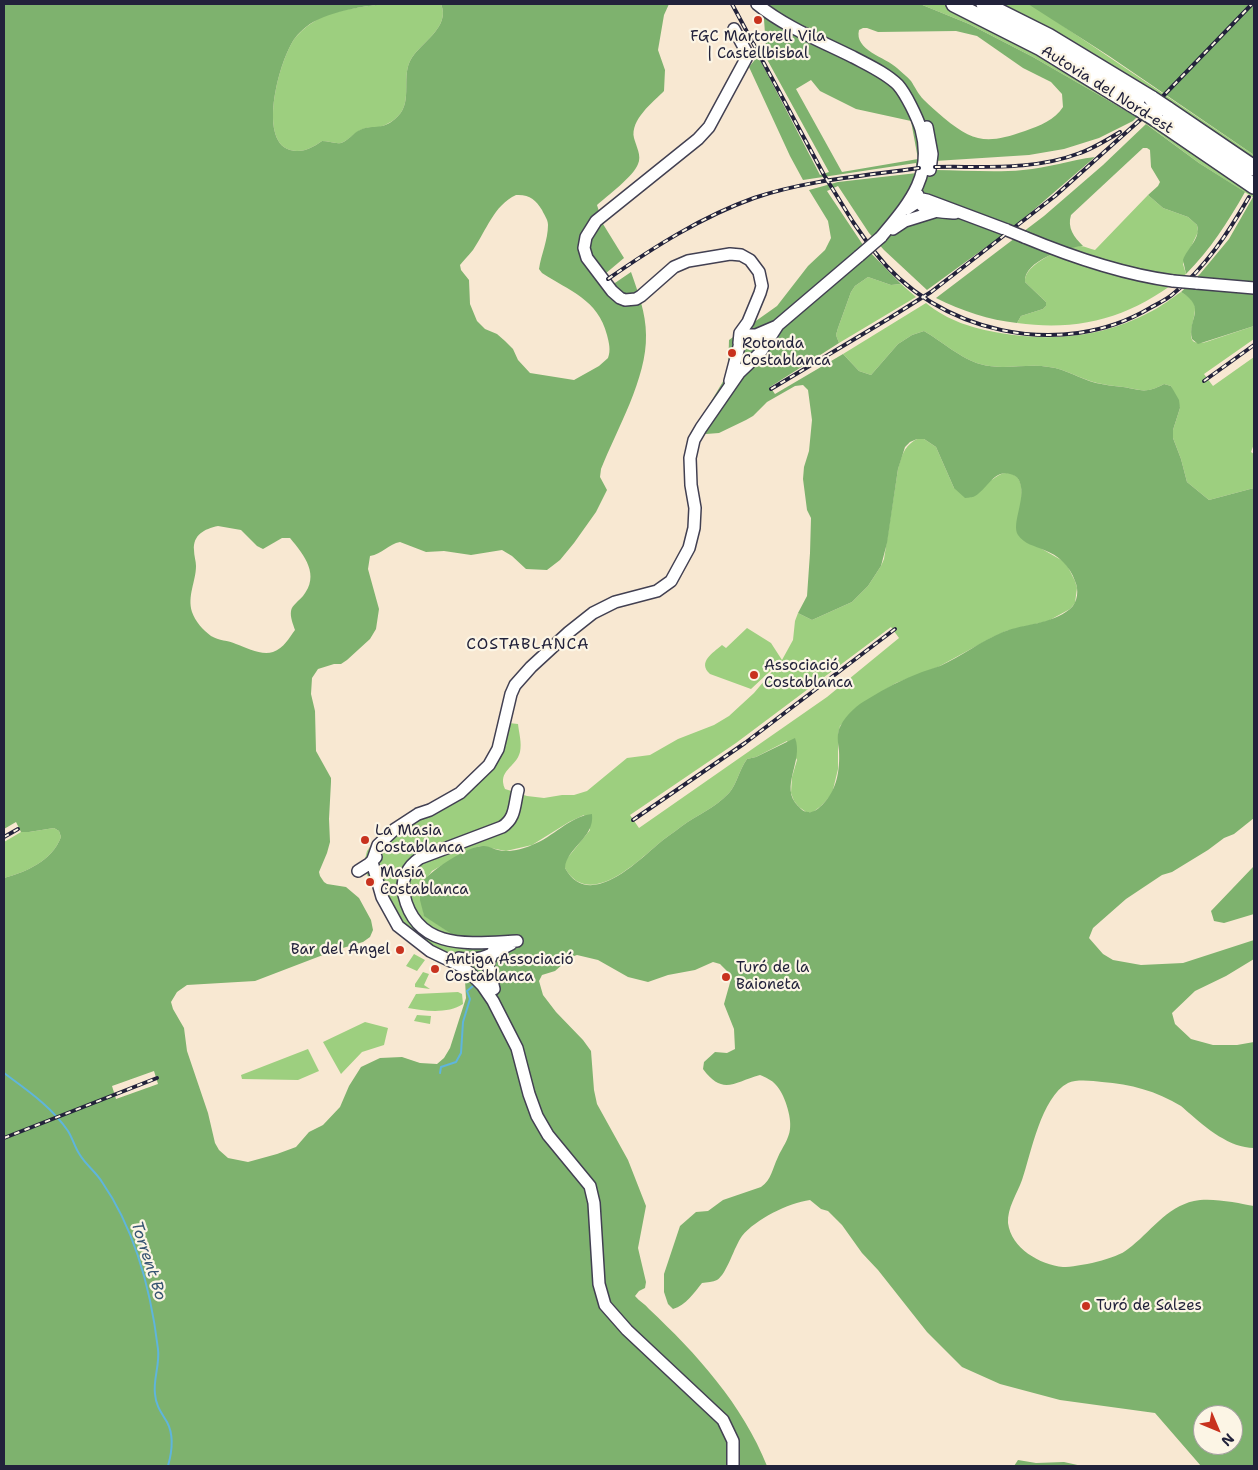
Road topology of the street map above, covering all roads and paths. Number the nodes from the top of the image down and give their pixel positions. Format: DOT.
graph roads {
  1 [pos="757,4"];
  2 [pos="954,4"];
  3 [pos="984,4"];
  4 [pos="734,29"];
  5 [pos="898,86"];
  6 [pos="1146,104"];
  7 [pos="1161,114"];
  8 [pos="924,146"];
  9 [pos="1254,168"];
  10 [pos="926,185"];
  11 [pos="1254,186"];
  12 [pos="918,201"];
  13 [pos="935,207"];
  14 [pos="902,218"];
  15 [pos="1254,288"];
  16 [pos="749,320"];
  17 [pos="778,325"];
  18 [pos="755,335"];
  19 [pos="739,346"];
  20 [pos="762,348"];
  21 [pos="754,357"];
  22 [pos="728,387"];
  23 [pos="518,790"];
  24 [pos="383,844"];
  25 [pos="362,864"];
  26 [pos="384,883"];
  27 [pos="407,934"];
  28 [pos="517,941"];
  29 [pos="493,947"];
  30 [pos="460,962"];
  31 [pos="482,965"];
  32 [pos="488,987"];
  33 [pos="734,1466"];
  1 -- 5 [label="main road"];
  2 -- 6 [label="highway, Autovia del Nord-est"];
  3 -- 6 [label="highway, Autovia del Nord-est"];
  4 -- 16 [label="main road"];
  5 -- 8 [label="main road"];
  5 -- 10 [label="main road"];
  6 -- 7 [label="highway, Autovia del Nord-est, bridge"];
  7 -- 9 [label="highway, Autovia del Nord-est"];
  7 -- 11 [label="highway, Autovia del Nord-est"];
  8 -- 12 [label="main road"];
  8 -- 14 [label="main road"];
  10 -- 12 [label="main road"];
  10 -- 13 [label="main road"];
  12 -- 13 [label="main road"];
  12 -- 14 [label="main road"];
  13 -- 14 [label="main road"];
  13 -- 15 [label="main road, bridge"];
  14 -- 17 [label="main road, bridge"];
  16 -- 18 [label="main road"];
  16 -- 19 [label="main road"];
  17 -- 18 [label="main road"];
  17 -- 20 [label="main road"];
  18 -- 19 [label="main road"];
  18 -- 20 [label="main road"];
  19 -- 21 [label="main road"];
  19 -- 22 [label="main road"];
  20 -- 21 [label="main road"];
  21 -- 22 [label="main road"];
  22 -- 24 [label="main road"];
  23 -- 29 [label="main road"];
  24 -- 25 [label="main road"];
  24 -- 26 [label="main road"];
  25 -- 26 [label="main road"];
  25 -- 27 [label="main road"];
  26 -- 27 [label="main road"];
  27 -- 30 [label="main road"];
  28 -- 29 [label="main road"];
  29 -- 31 [label="main road"];
  30 -- 31 [label="main road"];
  30 -- 32 [label="main road"];
  31 -- 32 [label="main road"];
  32 -- 33 [label="main road"];
}
